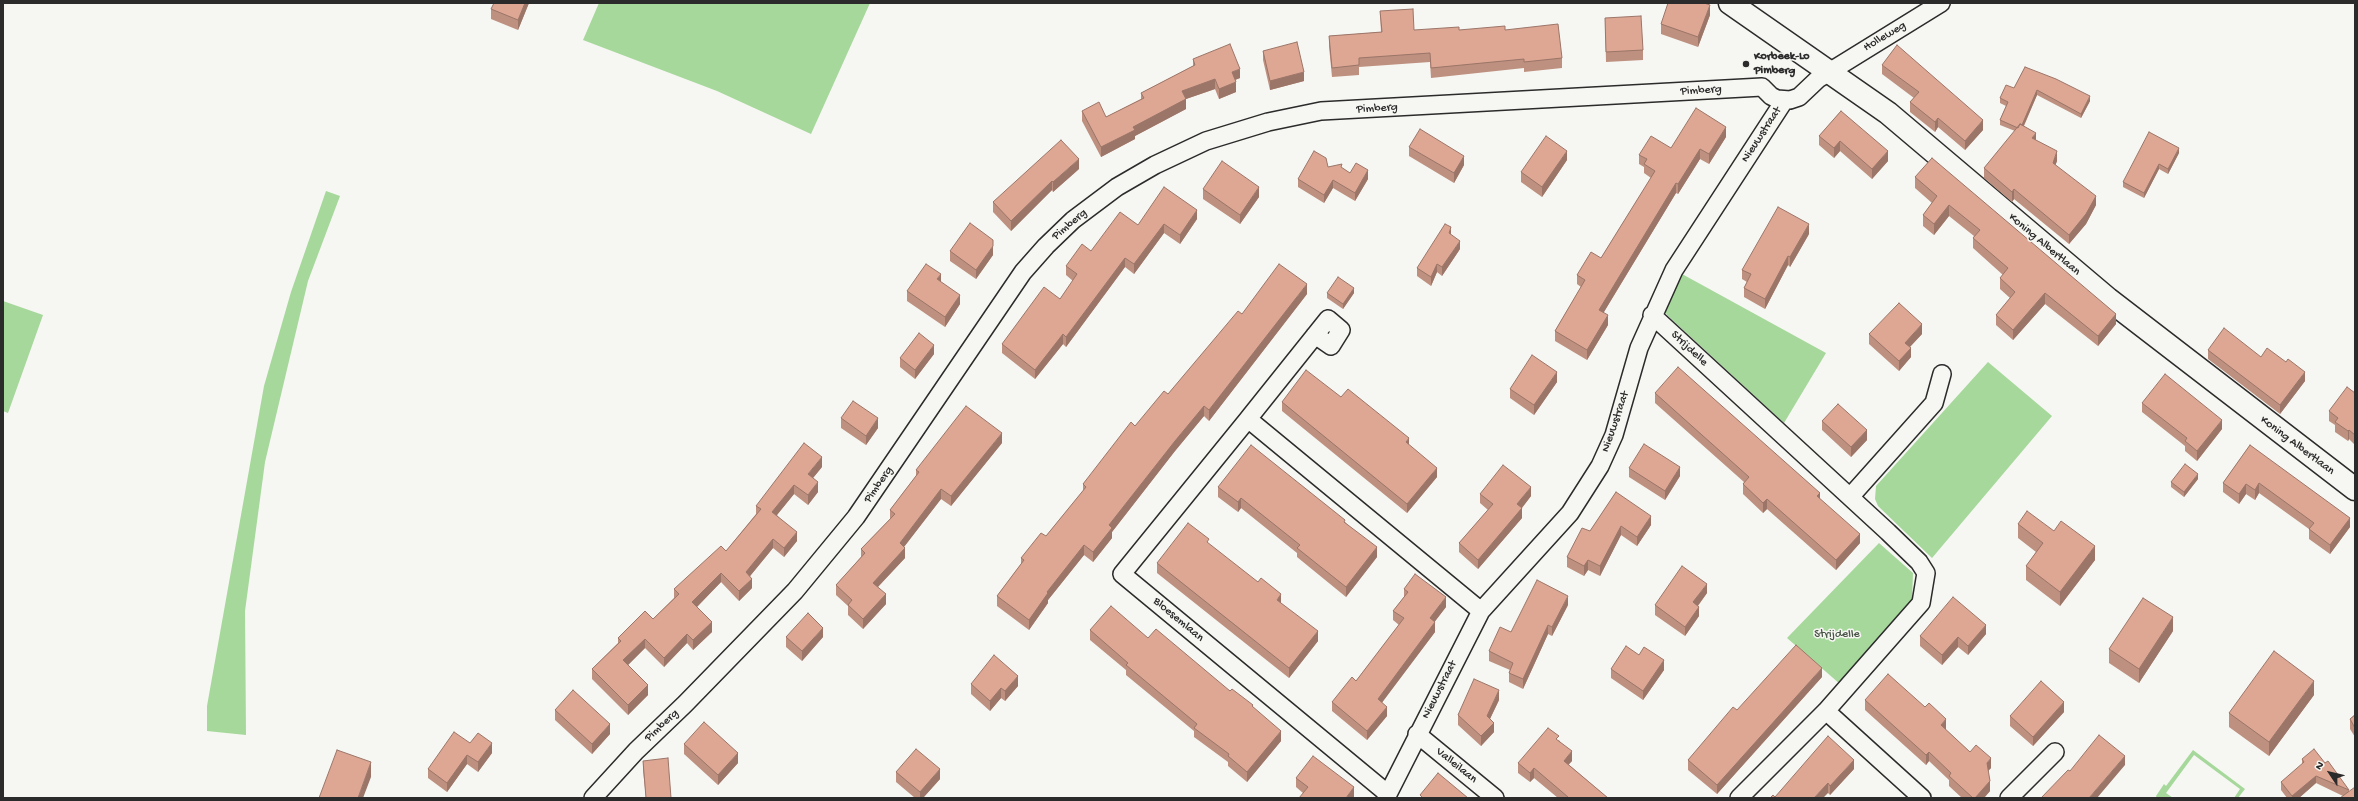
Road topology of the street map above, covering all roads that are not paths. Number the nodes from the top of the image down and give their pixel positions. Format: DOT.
graph roads {
  1 [pos="1730,3"];
  2 [pos="1941,3"];
  3 [pos="1831,73"];
  4 [pos="1784,101"];
  5 [pos="1652,315"];
  6 [pos="1315,335"];
  7 [pos="1942,374"];
  8 [pos="1248,419"];
  9 [pos="2355,489"];
  10 [pos="1850,498"];
  11 [pos="1481,611"];
  12 [pos="1826,711"];
  13 [pos="1417,734"];
  14 [pos="2055,752"];
  15 [pos="1387,796"];
  16 [pos="593,798"];
  17 [pos="1495,798"];
  18 [pos="1739,798"];
  19 [pos="1922,798"];
  20 [pos="2009,798"];
  1 -- 3 [label="street, Koning Albertlaan"];
  2 -- 3 [label="street, Holleweg"];
  3 -- 4 [label="street, Nieuwstraat"];
  3 -- 9 [label="street, Koning Albertlaan"];
  4 -- 5 [label="street, Nieuwstraat"];
  4 -- 16 [label="street, Pimberg"];
  5 -- 10 [label="street, Strijdelle"];
  5 -- 11 [label="street, Nieuwstraat"];
  6 -- 8 [label="street, Bloesemlaan"];
  7 -- 10 [label="street"];
  8 -- 11 [label="street"];
  8 -- 15 [label="street, Bloesemlaan"];
  10 -- 12 [label="street, Strijdelle"];
  11 -- 13 [label="street, Nieuwstraat"];
  12 -- 18 [label="street, Strijdelle"];
  12 -- 19 [label="street"];
  13 -- 15 [label="street, Nieuwstraat"];
  13 -- 17 [label="street, Valleilaan"];
  14 -- 20 [label="street"];
}
